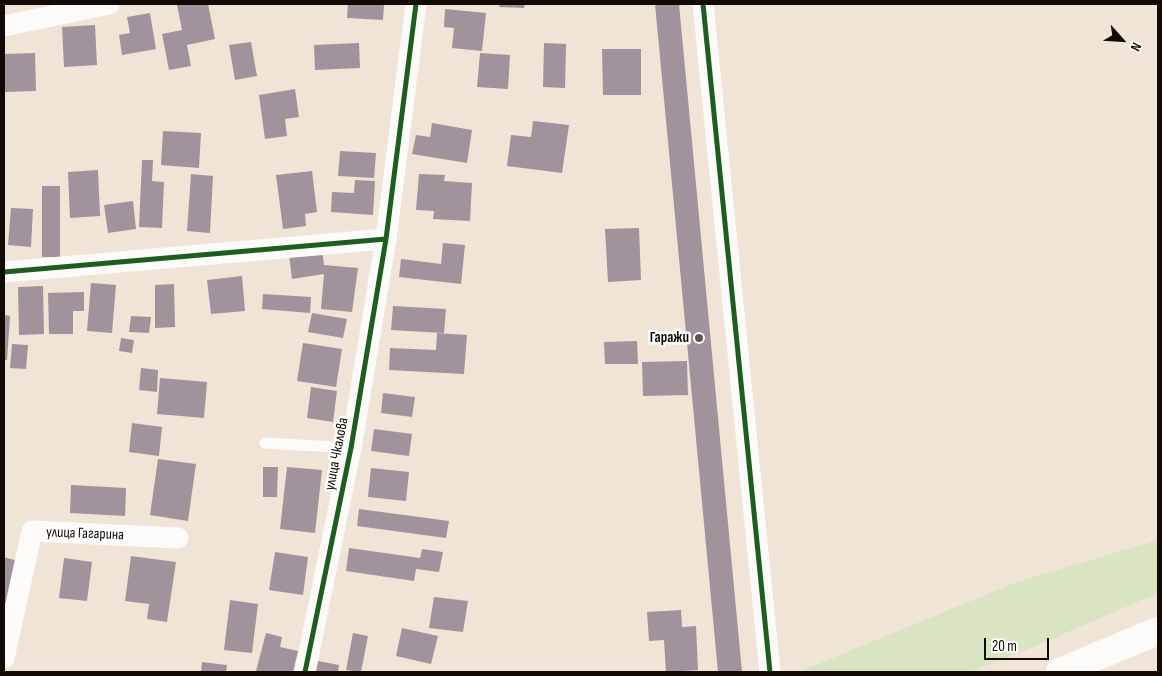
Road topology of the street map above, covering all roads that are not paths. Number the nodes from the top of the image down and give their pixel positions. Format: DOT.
graph roads {
  1 [pos="109,4"];
  2 [pos="416,4"];
  3 [pos="703,4"];
  4 [pos="4,26"];
  5 [pos="386,239"];
  6 [pos="4,272"];
  7 [pos="265,443"];
  8 [pos="351,448"];
  9 [pos="178,538"];
  10 [pos="1158,630"];
  11 [pos="4,658"];
  12 [pos="305,672"];
  13 [pos="770,672"];
  14 [pos="1060,672"];
  1 -- 4 [label="street"];
  2 -- 5 [label="street, улица Чкалова"];
  3 -- 13 [label="street"];
  5 -- 6 [label="street"];
  5 -- 8 [label="street, улица Чкалова"];
  7 -- 8 [label="lane, улица Чкалова"];
  8 -- 12 [label="street, улица Чкалова"];
  9 -- 11 [label="street, улица Гагарина"];
  10 -- 14 [label="main road"];
}
